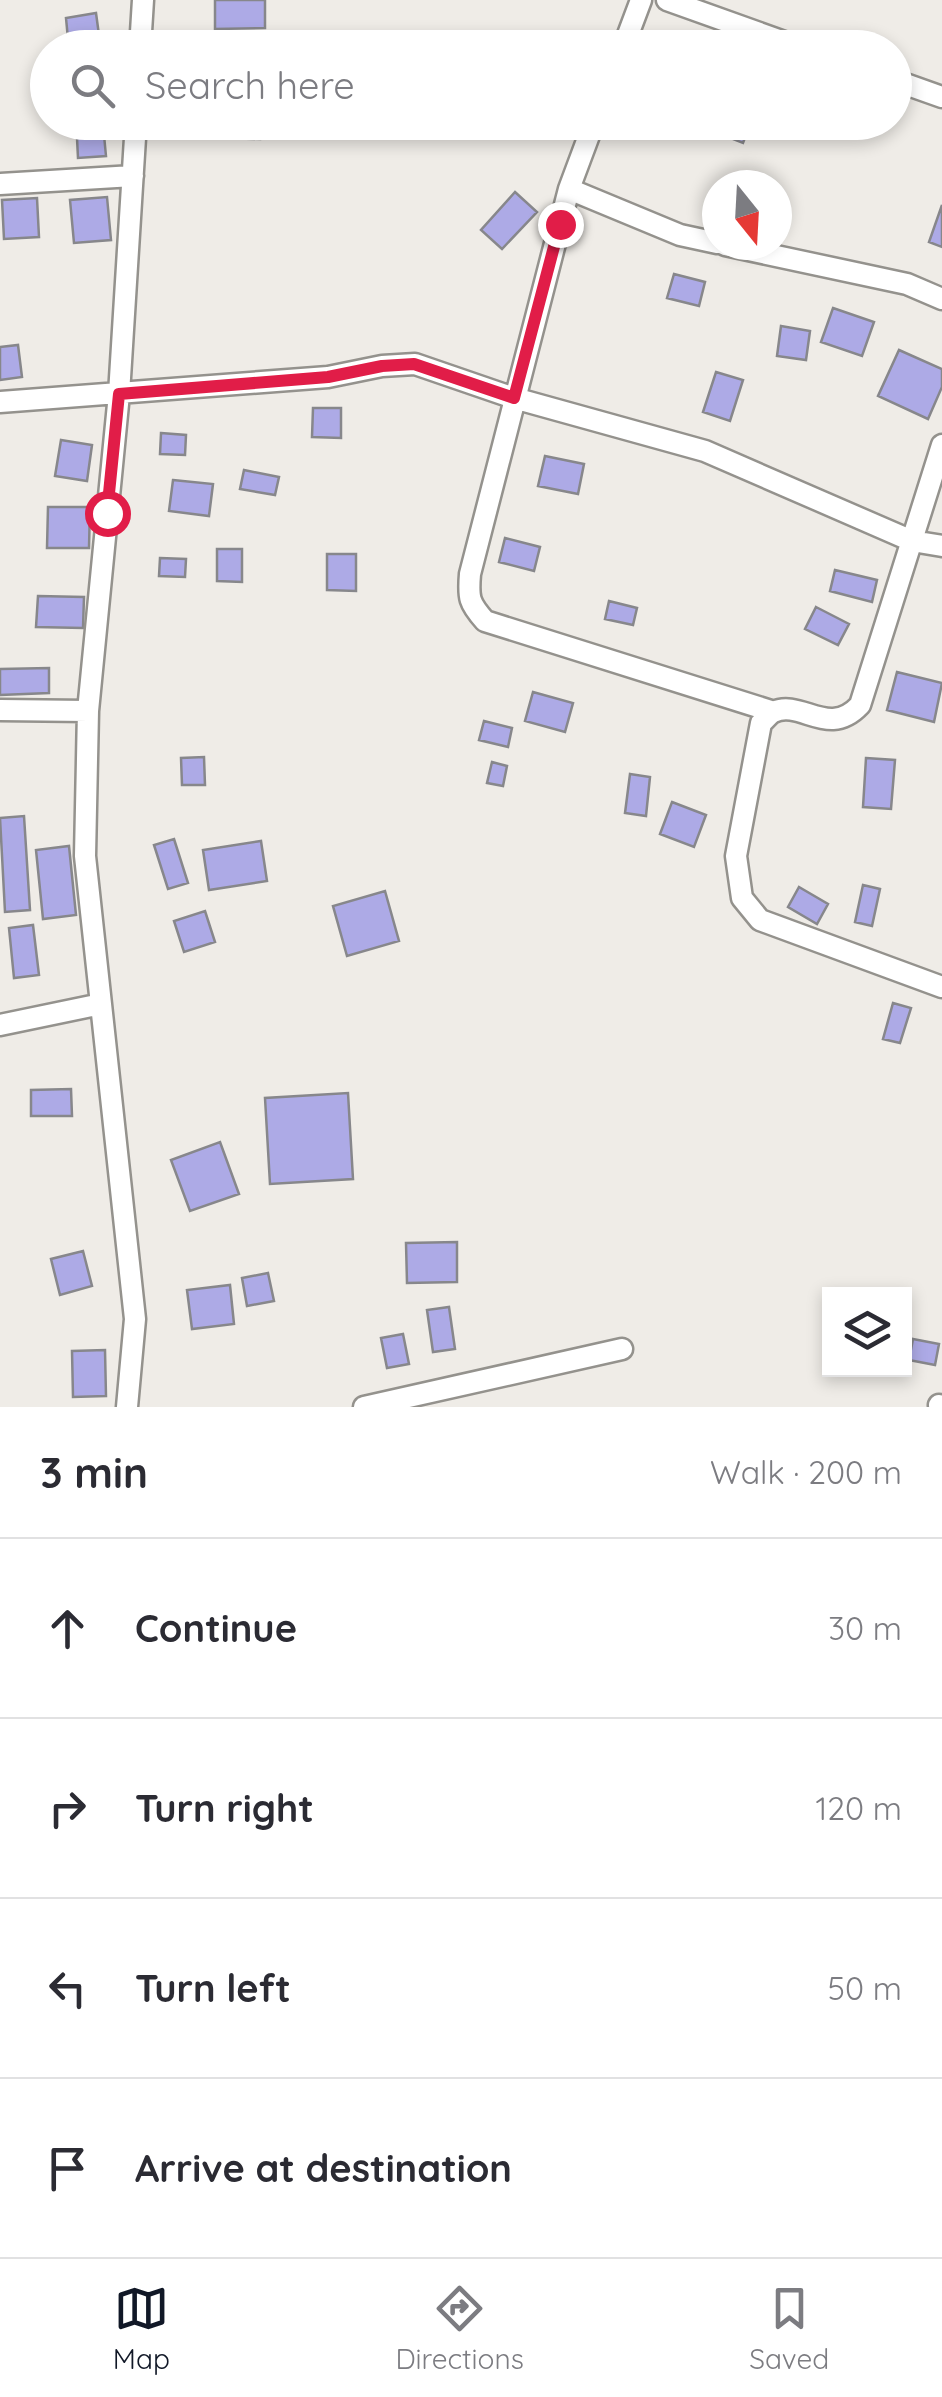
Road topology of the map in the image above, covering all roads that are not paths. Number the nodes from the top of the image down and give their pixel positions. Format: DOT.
graph roads {
  1 [pos="142,0"];
  2 [pos="642,0"];
  3 [pos="667,0"];
  4 [pos="141,30"];
  5 [pos="630,30"];
  6 [pos="751,30"];
  7 [pos="912,86"];
  8 [pos="942,97"];
  9 [pos="135,140"];
  10 [pos="587,140"];
  11 [pos="133,176"];
  12 [pos="0,184"];
  13 [pos="568,189"];
  14 [pos="702,240"];
  15 [pos="792,259"];
  16 [pos="942,299"];
  17 [pos="119,394"];
  18 [pos="514,398"];
  19 [pos="0,402"];
  20 [pos="942,445"];
  21 [pos="912,541"];
  22 [pos="942,546"];
  23 [pos="0,710"];
  24 [pos="88,711"];
  25 [pos="774,712"];
  26 [pos="942,987"];
  27 [pos="101,1004"];
  28 [pos="0,1025"];
  29 [pos="622,1349"];
  30 [pos="127,1407"];
  31 [pos="364,1407"];
  1 -- 4 [label="street"];
  2 -- 5 [label="street"];
  3 -- 6 [label="street"];
  7 -- 8 [label="street"];
  9 -- 11 [label="street"];
  10 -- 13 [label="street"];
  11 -- 12 [label="street"];
  11 -- 17 [label="street"];
  13 -- 14 [label="street"];
  13 -- 18 [label="street"];
  15 -- 16 [label="street"];
  17 -- 18 [label="street"];
  17 -- 19 [label="street"];
  17 -- 24 [label="street"];
  18 -- 21 [label="street"];
  18 -- 25 [label="street"];
  20 -- 21 [label="street"];
  21 -- 22 [label="street"];
  21 -- 25 [label="street"];
  23 -- 24 [label="street"];
  24 -- 27 [label="street"];
  25 -- 26 [label="street"];
  27 -- 28 [label="street"];
  27 -- 30 [label="street"];
  29 -- 31 [label="street"];
}
